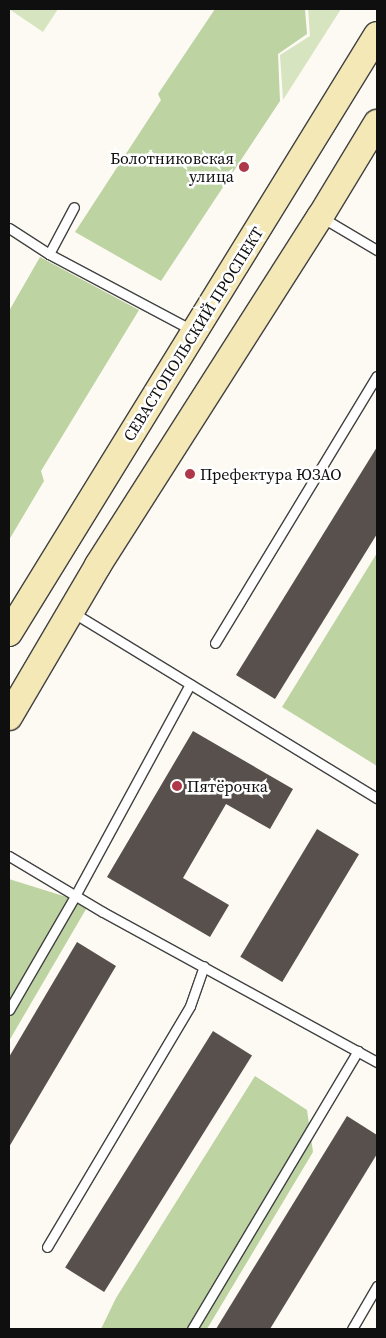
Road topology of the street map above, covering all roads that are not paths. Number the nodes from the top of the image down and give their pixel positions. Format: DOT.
graph roads {
  1 [pos="377,35"];
  2 [pos="377,123"];
  3 [pos="74,208"];
  4 [pos="320,217"];
  5 [pos="9,229"];
  6 [pos="377,250"];
  7 [pos="49,254"];
  8 [pos="194,331"];
  9 [pos="377,376"];
  10 [pos="71,611"];
  11 [pos="11,624"];
  12 [pos="214,643"];
  13 [pos="190,684"];
  14 [pos="9,717"];
  15 [pos="377,798"];
  16 [pos="9,856"];
  17 [pos="75,896"];
  18 [pos="204,966"];
  19 [pos="9,1010"];
  20 [pos="358,1051"];
  21 [pos="377,1062"];
  22 [pos="47,1247"];
  23 [pos="377,1286"];
  24 [pos="192,1329"];
  25 [pos="352,1329"];
  1 -- 8 [label="main road, СЕВАСТОПОЛЬСКИЙ ПРОСПЕКТ"];
  2 -- 4 [label="main road"];
  3 -- 7 [label="lane"];
  4 -- 6 [label="lane"];
  4 -- 10 [label="main road"];
  5 -- 7 [label="lane"];
  7 -- 8 [label="lane"];
  8 -- 11 [label="main road, СЕВАСТОПОЛЬСКИЙ ПРОСПЕКТ"];
  9 -- 12 [label="lane"];
  10 -- 13 [label="lane"];
  10 -- 14 [label="main road"];
  13 -- 15 [label="lane"];
  13 -- 17 [label="lane"];
  16 -- 17 [label="lane"];
  17 -- 18 [label="lane"];
  17 -- 19 [label="lane"];
  18 -- 20 [label="lane"];
  18 -- 22 [label="lane"];
  20 -- 21 [label="lane"];
  20 -- 24 [label="lane"];
  23 -- 25 [label="lane"];
}
